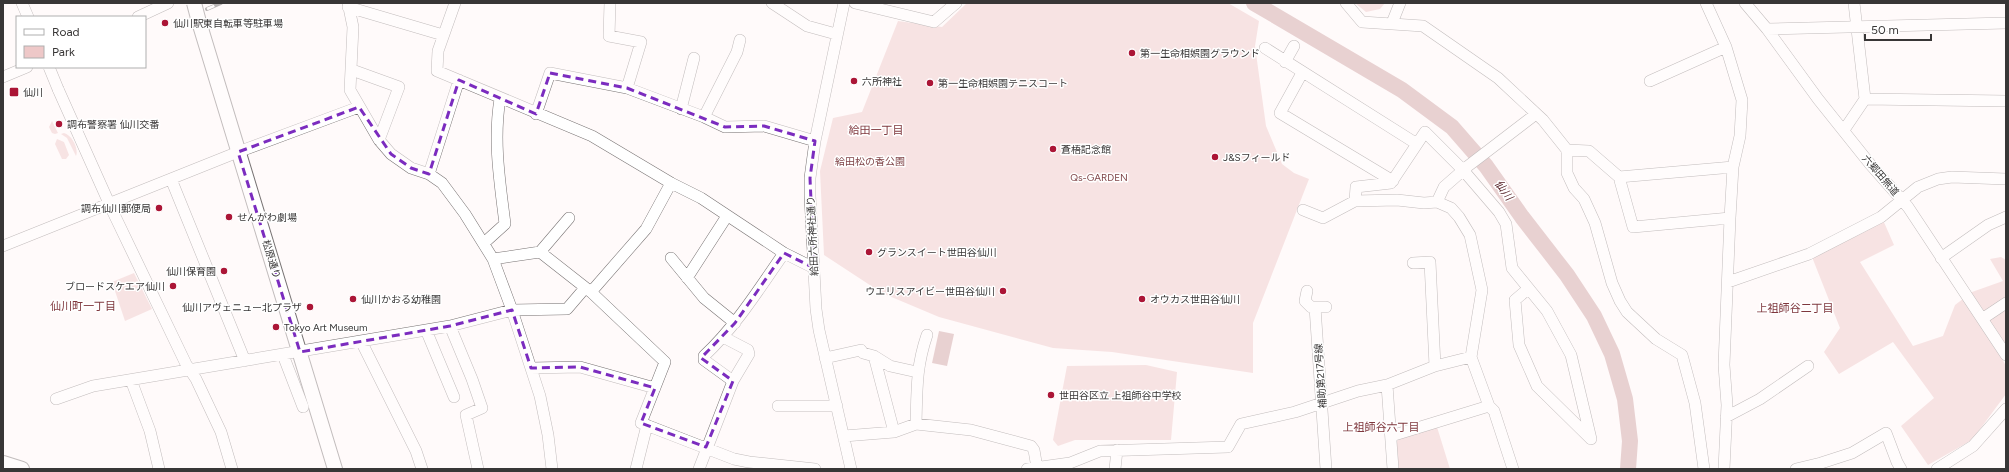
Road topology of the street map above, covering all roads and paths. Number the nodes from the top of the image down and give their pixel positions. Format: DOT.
graph roads {
  1 [pos="22,3"];
  2 [pos="168,3"];
  3 [pos="194,3"];
  4 [pos="455,3"];
  5 [pos="610,3"];
  6 [pos="772,3"];
  7 [pos="844,3"];
  8 [pos="855,3"];
  9 [pos="956,3"];
  10 [pos="1346,3"];
  11 [pos="1400,3"];
  12 [pos="1706,3"];
  13 [pos="1745,3"];
  14 [pos="1854,3"];
  15 [pos="348,5"];
  16 [pos="28,16"];
  17 [pos="140,16"];
  18 [pos="1392,23"];
  19 [pos="2006,23"];
  20 [pos="1857,27"];
  21 [pos="1767,29"];
  22 [pos="836,34"];
  23 [pos="443,35"];
  24 [pos="740,40"];
  25 [pos="1294,46"];
  26 [pos="1726,47"];
  27 [pos="1265,48"];
  28 [pos="694,58"];
  29 [pos="1285,62"];
  30 [pos="25,68"];
  31 [pos="49,68"];
  32 [pos="352,70"];
  33 [pos="1302,73"];
  34 [pos="3,77"];
  35 [pos="459,80"];
  36 [pos="1650,81"];
  37 [pos="627,88"];
  38 [pos="500,99"];
  39 [pos="1866,99"];
  40 [pos="2006,101"];
  41 [pos="359,107"];
  42 [pos="681,109"];
  43 [pos="536,114"];
  44 [pos="1536,114"];
  45 [pos="704,118"];
  46 [pos="1844,130"];
  47 [pos="379,140"];
  48 [pos="815,141"];
  49 [pos="1417,144"];
  50 [pos="1567,150"];
  51 [pos="238,152"];
  52 [pos="1733,167"];
  53 [pos="1463,170"];
  54 [pos="429,174"];
  55 [pos="1619,177"];
  56 [pos="171,179"];
  57 [pos="2006,179"];
  58 [pos="1393,181"];
  59 [pos="671,183"];
  60 [pos="1903,200"];
  61 [pos="1356,201"];
  62 [pos="1437,202"];
  63 [pos="110,204"];
  64 [pos="1302,210"];
  65 [pos="726,216"];
  66 [pos="2006,217"];
  67 [pos="569,218"];
  68 [pos="1730,218"];
  69 [pos="484,243"];
  70 [pos="3,246"];
  71 [pos="540,252"];
  72 [pos="784,253"];
  73 [pos="493,258"];
  74 [pos="671,258"];
  75 [pos="1941,258"];
  76 [pos="1412,263"];
  77 [pos="814,268"];
  78 [pos="687,278"];
  79 [pos="1728,282"];
  80 [pos="1528,288"];
  81 [pos="588,290"];
  82 [pos="1307,291"];
  83 [pos="2006,303"];
  84 [pos="512,310"];
  85 [pos="1982,319"];
  86 [pos="735,323"];
  87 [pos="450,326"];
  88 [pos="426,330"];
  89 [pos="927,335"];
  90 [pos="723,337"];
  91 [pos="361,341"];
  92 [pos="300,352"];
  93 [pos="282,355"];
  94 [pos="2006,355"];
  95 [pos="874,356"];
  96 [pos="1471,357"];
  97 [pos="825,358"];
  98 [pos="245,361"];
  99 [pos="1435,366"];
  100 [pos="1808,366"];
  101 [pos="531,368"];
  102 [pos="189,370"];
  103 [pos="917,372"];
  104 [pos="130,380"];
  105 [pos="733,381"];
  106 [pos="1387,385"];
  107 [pos="655,388"];
  108 [pos="454,397"];
  109 [pos="56,400"];
  110 [pos="1321,403"];
  111 [pos="778,406"];
  112 [pos="837,406"];
  113 [pos="1489,406"];
  114 [pos="303,407"];
  115 [pos="2006,409"];
  116 [pos="1726,417"];
  117 [pos="916,424"];
  118 [pos="647,425"];
  119 [pos="894,432"];
  120 [pos="844,436"];
  121 [pos="1391,436"];
  122 [pos="706,447"];
  123 [pos="1117,450"];
  124 [pos="3,463"];
  125 [pos="1055,467"];
  126 [pos="1032,468"];
  127 [pos="22,469"];
  128 [pos="159,469"];
  129 [pos="232,469"];
  130 [pos="335,469"];
  131 [pos="422,469"];
  132 [pos="478,469"];
  133 [pos="552,469"];
  134 [pos="636,469"];
  135 [pos="699,469"];
  136 [pos="814,469"];
  137 [pos="851,469"];
  138 [pos="1115,469"];
  139 [pos="1326,469"];
  140 [pos="1393,469"];
  141 [pos="1513,469"];
  142 [pos="1704,469"];
  143 [pos="1724,469"];
  144 [pos="1796,469"];
  145 [pos="1901,469"];
  146 [pos="1937,469"];
  1 -- 16 [label="street"];
  2 -- 17 [label="street"];
  3 -- 51 [label="main road, 松原通り, bridge"];
  4 -- 23 [label="street"];
  5 -- 37 [label="street"];
  6 -- 22 [label="street"];
  7 -- 22 [label="street, 給田六所神社通り"];
  8 -- 9 [label="street"];
  10 -- 18 [label="street"];
  11 -- 18 [label="street"];
  12 -- 26 [label="street"];
  13 -- 21 [label="street, 六郷田無道"];
  14 -- 20 [label="street"];
  15 -- 23 [label="street"];
  15 -- 32 [label="street"];
  18 -- 44 [label="street"];
  19 -- 20 [label="street"];
  20 -- 21 [label="street"];
  20 -- 39 [label="street"];
  21 -- 46 [label="street, 六郷田無道"];
  22 -- 48 [label="street, 給田六所神社通り"];
  23 -- 35 [label="street"];
  24 -- 45 [label="street"];
  25 -- 29 [label="street"];
  26 -- 36 [label="street"];
  26 -- 52 [label="street"];
  27 -- 29 [label="street"];
  28 -- 42 [label="street"];
  29 -- 33 [label="street"];
  30 -- 34 [label="street"];
  31 -- 63 [label="street, bridge"];
  32 -- 41 [label="street"];
  32 -- 47 [label="street"];
  33 -- 49 [label="street"];
  33 -- 58 [label="street"];
  35 -- 38 [label="street"];
  35 -- 54 [label="street"];
  37 -- 42 [label="street"];
  37 -- 43 [label="street"];
  38 -- 43 [label="street"];
  38 -- 69 [label="street"];
  39 -- 40 [label="street"];
  39 -- 46 [label="street"];
  41 -- 47 [label="street"];
  41 -- 51 [label="street"];
  42 -- 45 [label="street"];
  43 -- 59 [label="street"];
  44 -- 50 [label="street"];
  44 -- 53 [label="street"];
  45 -- 48 [label="street"];
  46 -- 60 [label="street, 六郷田無道"];
  47 -- 54 [label="street"];
  48 -- 77 [label="street, 給田六所神社通り"];
  49 -- 53 [label="street"];
  49 -- 58 [label="street"];
  50 -- 55 [label="street"];
  50 -- 142 [label="street"];
  51 -- 56 [label="street"];
  51 -- 92 [label="main road, 松原通り"];
  52 -- 55 [label="street"];
  52 -- 68 [label="street"];
  53 -- 62 [label="street"];
  53 -- 80 [label="street"];
  54 -- 69 [label="street"];
  55 -- 68 [label="street"];
  56 -- 63 [label="street"];
  56 -- 98 [label="street"];
  57 -- 60 [label="street"];
  58 -- 61 [label="street"];
  59 -- 65 [label="street"];
  59 -- 81 [label="street"];
  60 -- 75 [label="street, 六郷田無道"];
  60 -- 79 [label="street"];
  61 -- 62 [label="street"];
  61 -- 64 [label="street"];
  62 -- 96 [label="street"];
  63 -- 70 [label="street"];
  63 -- 102 [label="street"];
  65 -- 72 [label="street"];
  65 -- 78 [label="street"];
  66 -- 75 [label="street"];
  67 -- 71 [label="street"];
  68 -- 79 [label="street"];
  69 -- 73 [label="street"];
  71 -- 73 [label="street"];
  71 -- 81 [label="street"];
  72 -- 77 [label="street"];
  72 -- 86 [label="street"];
  73 -- 84 [label="street"];
  74 -- 78 [label="street"];
  75 -- 85 [label="street, 六郷田無道"];
  76 -- 99 [label="street"];
  77 -- 97 [label="street, 給田六所神社通り"];
  78 -- 86 [label="street"];
  79 -- 116 [label="street"];
  80 -- 80 [label="street"];
  81 -- 84 [label="street"];
  81 -- 107 [label="street"];
  82 -- 110 [label="street, 補助第217号線"];
  83 -- 85 [label="street"];
  84 -- 87 [label="street"];
  84 -- 101 [label="street"];
  85 -- 94 [label="street, 六郷田無道"];
  86 -- 90 [label="street"];
  87 -- 88 [label="street"];
  87 -- 132 [label="street"];
  88 -- 91 [label="street"];
  88 -- 108 [label="street"];
  89 -- 103 [label="street"];
  90 -- 105 [label="street"];
  90 -- 105 [label="street"];
  91 -- 92 [label="street"];
  91 -- 131 [label="street"];
  92 -- 93 [label="street"];
  92 -- 130 [label="main road, 松原通り"];
  93 -- 98 [label="street"];
  93 -- 114 [label="street"];
  95 -- 97 [label="street"];
  95 -- 103 [label="street"];
  95 -- 119 [label="street"];
  96 -- 99 [label="street"];
  96 -- 113 [label="street"];
  97 -- 112 [label="street, 給田六所神社通り"];
  98 -- 102 [label="street"];
  99 -- 106 [label="street"];
  100 -- 116 [label="street"];
  101 -- 107 [label="street"];
  101 -- 133 [label="street"];
  102 -- 104 [label="street"];
  102 -- 129 [label="street"];
  103 -- 117 [label="street"];
  104 -- 109 [label="street"];
  104 -- 128 [label="street"];
  105 -- 122 [label="street"];
  106 -- 110 [label="street"];
  106 -- 121 [label="street"];
  107 -- 118 [label="street"];
  110 -- 123 [label="street"];
  110 -- 139 [label="street, 補助第217号線"];
  111 -- 112 [label="street"];
  112 -- 120 [label="street, 給田六所神社通り"];
  113 -- 121 [label="street"];
  113 -- 141 [label="street"];
  115 -- 146 [label="street"];
  116 -- 143 [label="street"];
  117 -- 119 [label="street"];
  117 -- 126 [label="street"];
  118 -- 122 [label="street"];
  118 -- 134 [label="street"];
  119 -- 120 [label="street"];
  120 -- 137 [label="street, 給田六所神社通り"];
  121 -- 140 [label="street"];
  122 -- 135 [label="street"];
  122 -- 136 [label="street"];
  123 -- 125 [label="street"];
  123 -- 138 [label="street"];
  124 -- 127 [label="main road"];
  125 -- 126 [label="street"];
  144 -- 145 [label="street"];
}
